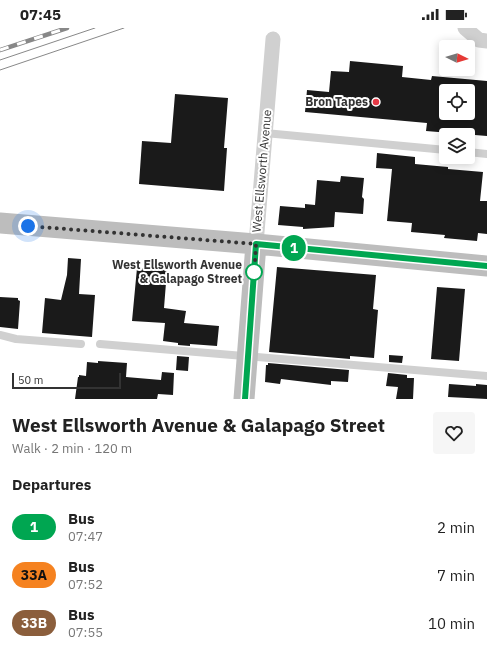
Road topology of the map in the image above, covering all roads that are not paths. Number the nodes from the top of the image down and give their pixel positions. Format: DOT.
graph roads {
  1 [pos="464,28"];
  2 [pos="273,40"];
  3 [pos="487,41"];
  4 [pos="265,133"];
  5 [pos="439,149"];
  6 [pos="475,153"];
  7 [pos="487,154"];
  8 [pos="0,223"];
  9 [pos="256,244"];
  10 [pos="487,266"];
  11 [pos="0,335"];
  12 [pos="81,344"];
  13 [pos="100,344"];
  14 [pos="248,356"];
  15 [pos="487,376"];
  16 [pos="244,399"];
  1 -- 3 [label="street"];
  2 -- 4 [label="street, West Ellsworth Avenue"];
  4 -- 5 [label="lane"];
  4 -- 9 [label="street, West Ellsworth Avenue"];
  6 -- 7 [label="lane"];
  8 -- 9 [label="street"];
  9 -- 10 [label="street"];
  9 -- 14 [label="street, West Ellsworth Avenue"];
  11 -- 12 [label="lane"];
  13 -- 14 [label="lane"];
  14 -- 15 [label="lane"];
  14 -- 16 [label="street, West Ellsworth Avenue"];
}
